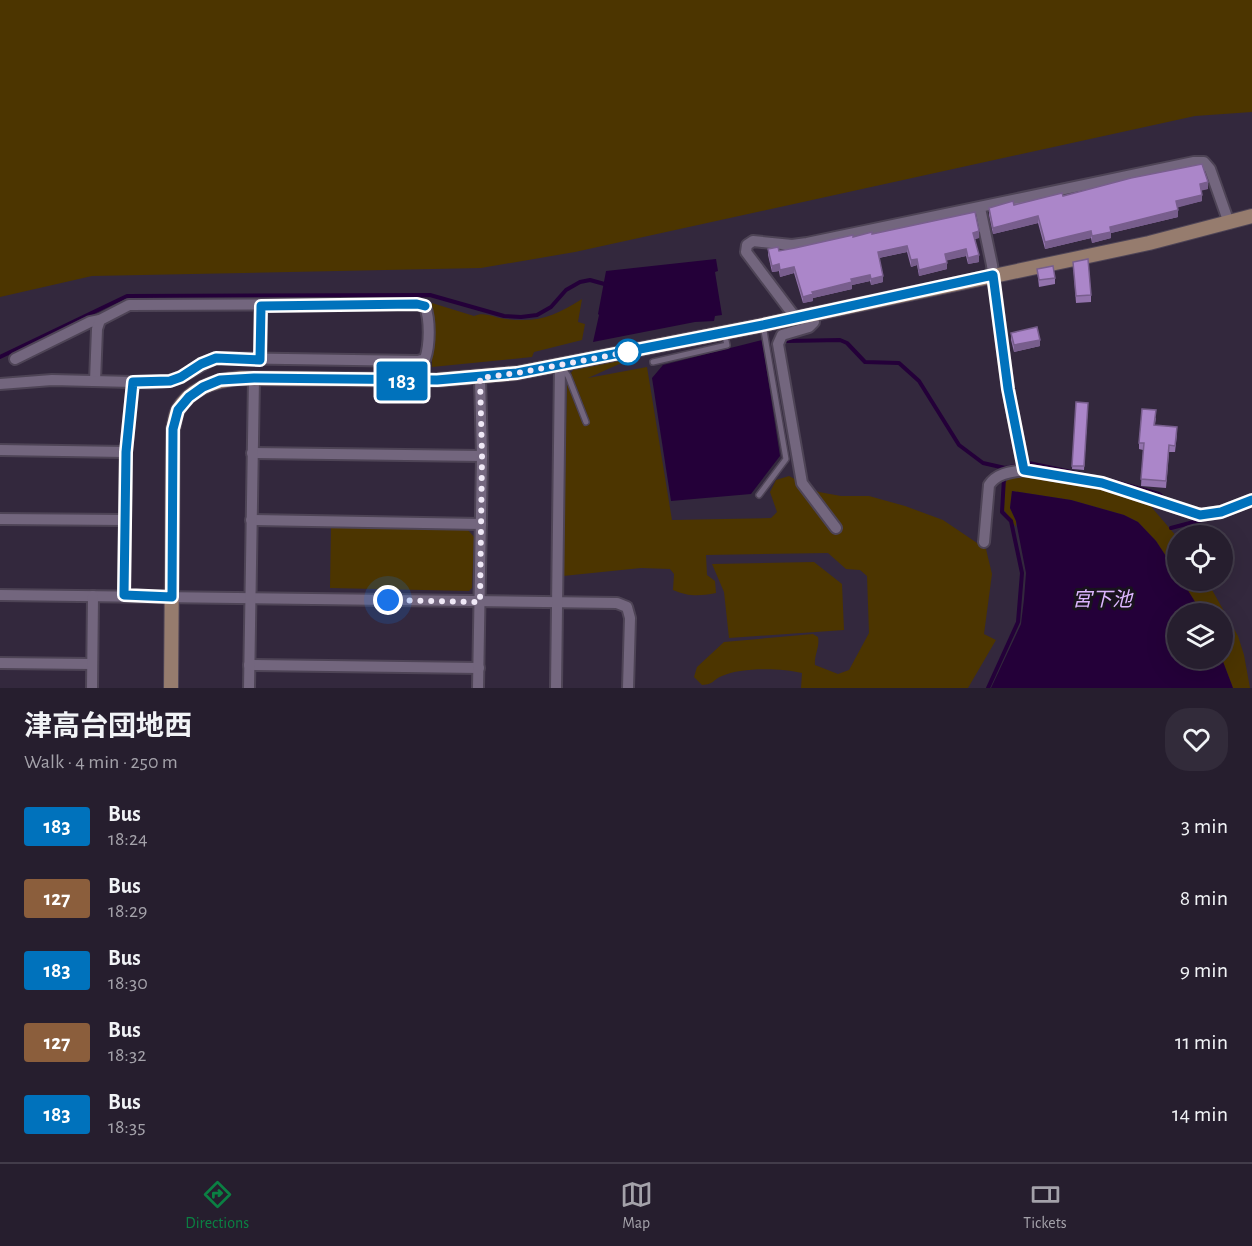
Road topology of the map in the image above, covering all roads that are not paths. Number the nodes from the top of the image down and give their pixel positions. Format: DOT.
graph roads {
  1 [pos="980,208"];
  2 [pos="1252,216"];
  3 [pos="1228,223"];
  4 [pos="993,275"];
  5 [pos="261,306"];
  6 [pos="813,313"];
  7 [pos="795,317"];
  8 [pos="100,320"];
  9 [pos="763,325"];
  10 [pos="724,332"];
  11 [pos="15,359"];
  12 [pos="260,360"];
  13 [pos="653,362"];
  14 [pos="560,365"];
  15 [pos="254,378"];
  16 [pos="480,378"];
  17 [pos="95,381"];
  18 [pos="133,382"];
  19 [pos="0,384"];
  20 [pos="586,422"];
  21 [pos="0,450"];
  22 [pos="126,452"];
  23 [pos="252,453"];
  24 [pos="482,456"];
  25 [pos="1023,466"];
  26 [pos="759,495"];
  27 [pos="1252,500"];
  28 [pos="0,519"];
  29 [pos="125,520"];
  30 [pos="251,520"];
  31 [pos="481,524"];
  32 [pos="836,528"];
  33 [pos="984,542"];
  34 [pos="0,595"];
  35 [pos="124,595"];
  36 [pos="93,596"];
  37 [pos="172,597"];
  38 [pos="250,597"];
  39 [pos="480,602"];
  40 [pos="558,603"];
  41 [pos="0,663"];
  42 [pos="92,664"];
  43 [pos="249,665"];
  44 [pos="479,668"];
  45 [pos="92,688"];
  46 [pos="171,688"];
  47 [pos="249,688"];
  48 [pos="478,688"];
  49 [pos="556,688"];
  50 [pos="628,688"];
  1 -- 3 [label="street"];
  1 -- 4 [label="street"];
  1 -- 7 [label="street"];
  2 -- 3 [label="street"];
  3 -- 4 [label="street"];
  4 -- 6 [label="street"];
  4 -- 25 [label="street"];
  5 -- 8 [label="street"];
  5 -- 12 [label="street"];
  5 -- 12 [label="street"];
  6 -- 7 [label="street"];
  6 -- 32 [label="street"];
  7 -- 9 [label="street"];
  8 -- 11 [label="street"];
  8 -- 17 [label="street"];
  9 -- 10 [label="street"];
  9 -- 26 [label="lane"];
  10 -- 13 [label="lane"];
  10 -- 14 [label="street"];
  12 -- 18 [label="street"];
  14 -- 16 [label="street"];
  14 -- 20 [label="lane"];
  14 -- 40 [label="street"];
  15 -- 16 [label="street"];
  15 -- 23 [label="street"];
  15 -- 37 [label="street"];
  16 -- 24 [label="street"];
  17 -- 18 [label="street"];
  17 -- 19 [label="street"];
  18 -- 22 [label="street"];
  21 -- 22 [label="street"];
  22 -- 29 [label="street"];
  23 -- 24 [label="street"];
  23 -- 30 [label="street"];
  24 -- 31 [label="street"];
  25 -- 27 [label="street"];
  25 -- 33 [label="street"];
  28 -- 29 [label="street"];
  29 -- 35 [label="street"];
  30 -- 31 [label="street"];
  30 -- 38 [label="street"];
  31 -- 39 [label="street"];
  34 -- 36 [label="street"];
  35 -- 36 [label="street"];
  35 -- 37 [label="street"];
  36 -- 42 [label="street"];
  37 -- 38 [label="street"];
  37 -- 46 [label="street"];
  38 -- 39 [label="street"];
  38 -- 43 [label="street"];
  39 -- 40 [label="street"];
  39 -- 44 [label="street"];
  40 -- 49 [label="street"];
  40 -- 50 [label="street"];
  41 -- 42 [label="street"];
  42 -- 45 [label="street"];
  43 -- 44 [label="street"];
  43 -- 47 [label="street"];
  44 -- 48 [label="street"];
}
